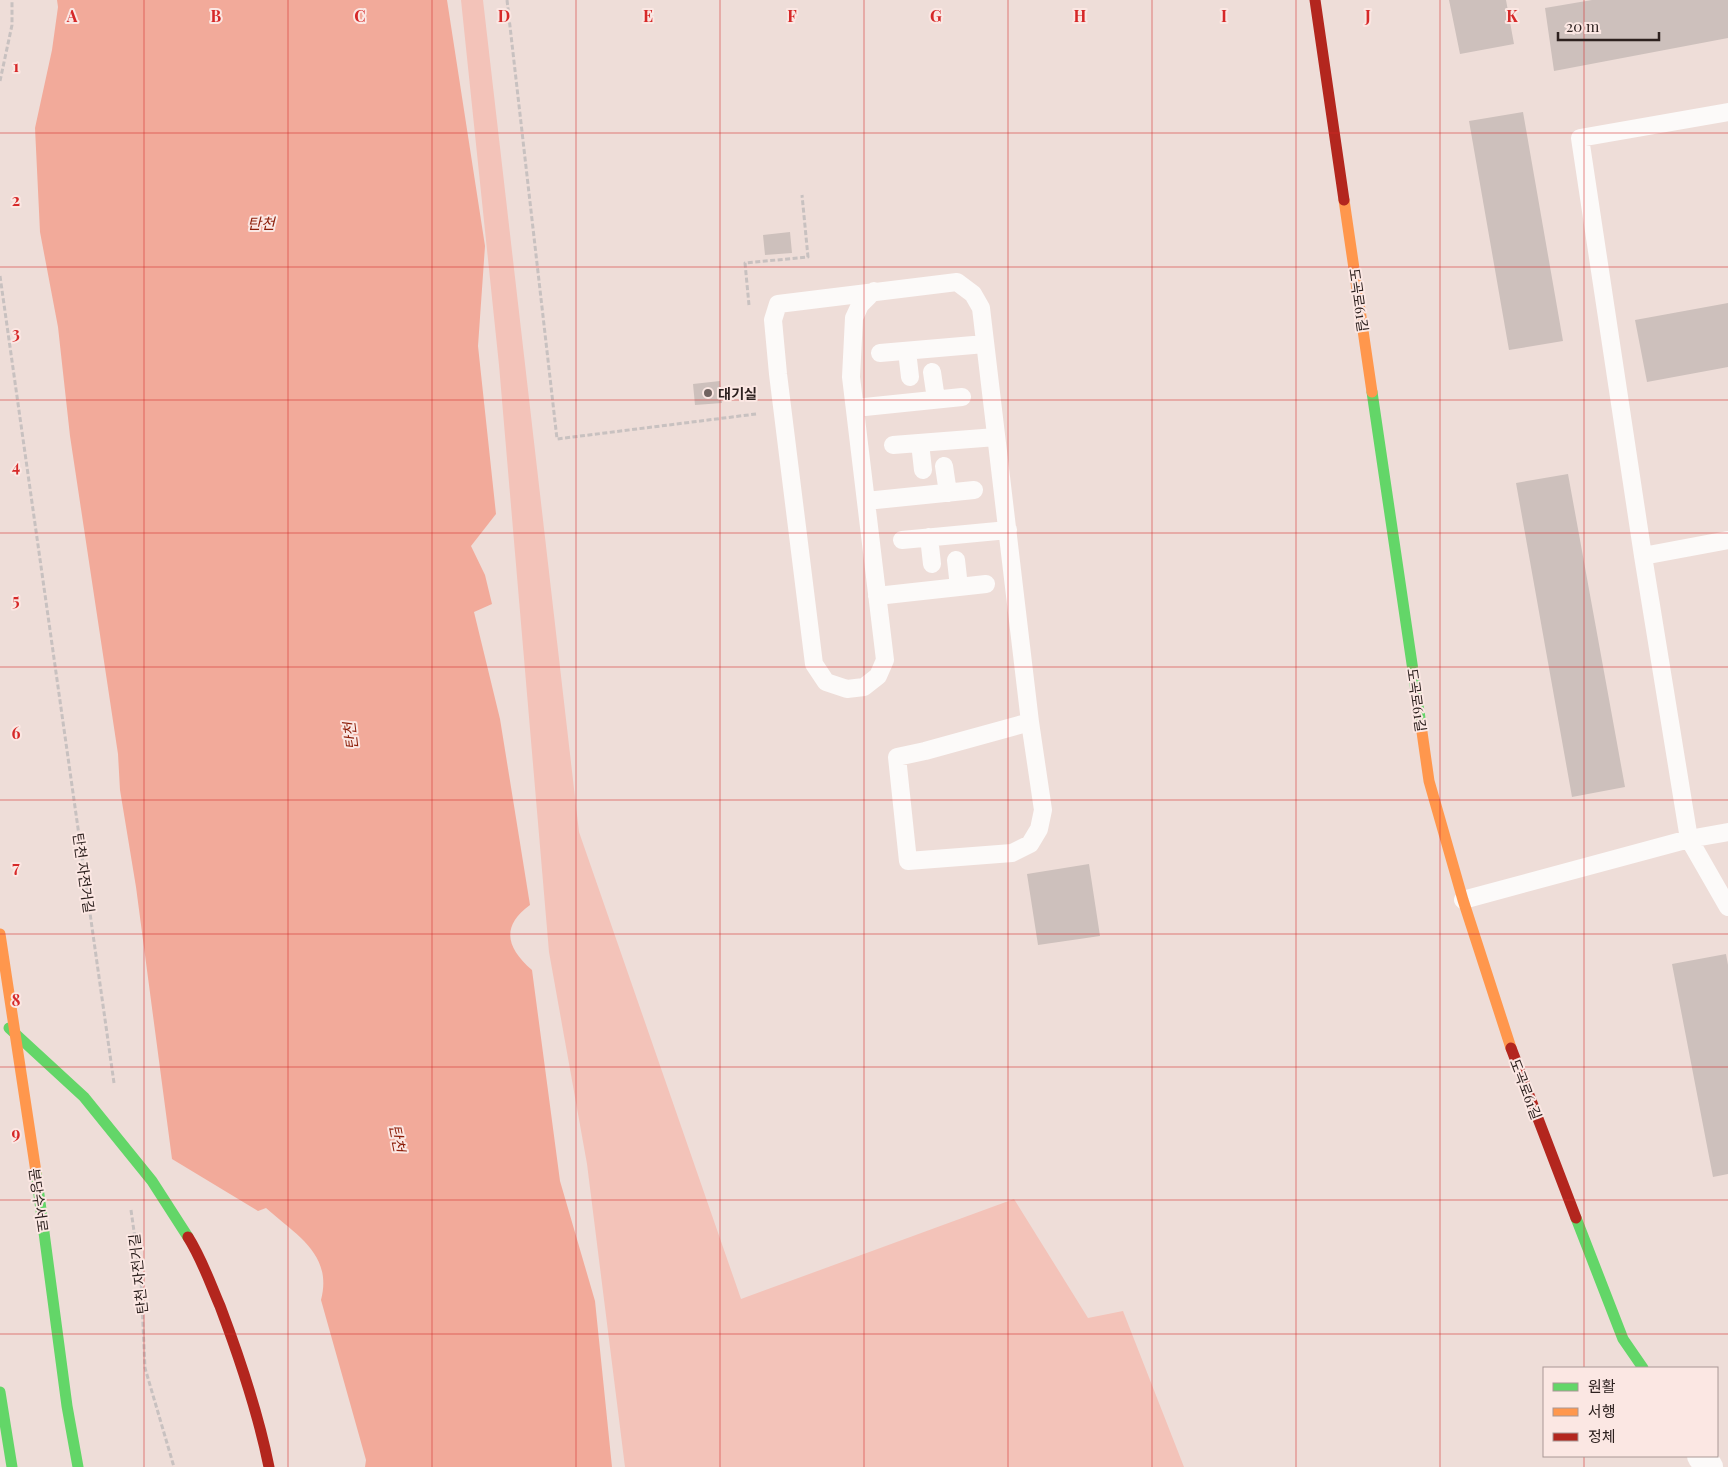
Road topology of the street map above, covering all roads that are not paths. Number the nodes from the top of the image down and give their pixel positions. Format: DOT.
graph roads {
  1 [pos="1315,0"];
  2 [pos="1728,112"];
  3 [pos="874,291"];
  4 [pos="985,344"];
  5 [pos="907,351"];
  6 [pos="880,353"];
  7 [pos="932,372"];
  8 [pos="910,377"];
  9 [pos="962,397"];
  10 [pos="936,399"];
  11 [pos="855,408"];
  12 [pos="996,437"];
  13 [pos="920,443"];
  14 [pos="894,445"];
  15 [pos="944,466"];
  16 [pos="923,470"];
  17 [pos="974,490"];
  18 [pos="948,493"];
  19 [pos="866,502"];
  20 [pos="1008,530"];
  21 [pos="929,537"];
  22 [pos="902,540"];
  23 [pos="1728,540"];
  24 [pos="1643,556"];
  25 [pos="956,560"];
  26 [pos="932,564"];
  27 [pos="986,584"];
  28 [pos="959,587"];
  29 [pos="877,596"];
  30 [pos="1030,722"];
  31 [pos="1728,832"];
  32 [pos="1689,839"];
  33 [pos="1463,900"];
  34 [pos="1728,907"];
  35 [pos="0,934"];
  36 [pos="0,1020"];
  37 [pos="1641,1367"];
  38 [pos="0,1392"];
  39 [pos="12,1467"];
  40 [pos="78,1467"];
  41 [pos="269,1467"];
  1 -- 33 [label="main road, 도곡로61길"];
  2 -- 24 [label="lane"];
  3 -- 4 [label="lane"];
  3 -- 11 [label="lane"];
  3 -- 29 [label="lane"];
  4 -- 5 [label="lane"];
  4 -- 12 [label="lane"];
  5 -- 6 [label="lane"];
  5 -- 8 [label="lane"];
  7 -- 10 [label="lane"];
  9 -- 10 [label="lane"];
  10 -- 11 [label="lane"];
  11 -- 19 [label="lane"];
  12 -- 13 [label="lane"];
  12 -- 20 [label="lane"];
  13 -- 14 [label="lane"];
  13 -- 16 [label="lane"];
  15 -- 18 [label="lane"];
  17 -- 18 [label="lane"];
  18 -- 19 [label="lane"];
  19 -- 29 [label="lane"];
  20 -- 21 [label="lane"];
  20 -- 30 [label="lane"];
  21 -- 22 [label="lane"];
  21 -- 26 [label="lane"];
  23 -- 24 [label="lane"];
  24 -- 32 [label="lane"];
  25 -- 28 [label="lane"];
  27 -- 28 [label="lane"];
  28 -- 29 [label="lane"];
  30 -- 30 [label="lane"];
  31 -- 32 [label="lane"];
  32 -- 33 [label="lane"];
  32 -- 34 [label="lane"];
  33 -- 37 [label="main road, 도곡로61길"];
  35 -- 40 [label="main road, 분당수서로"];
  36 -- 41 [label="main road"];
  38 -- 39 [label="main road"];
}
